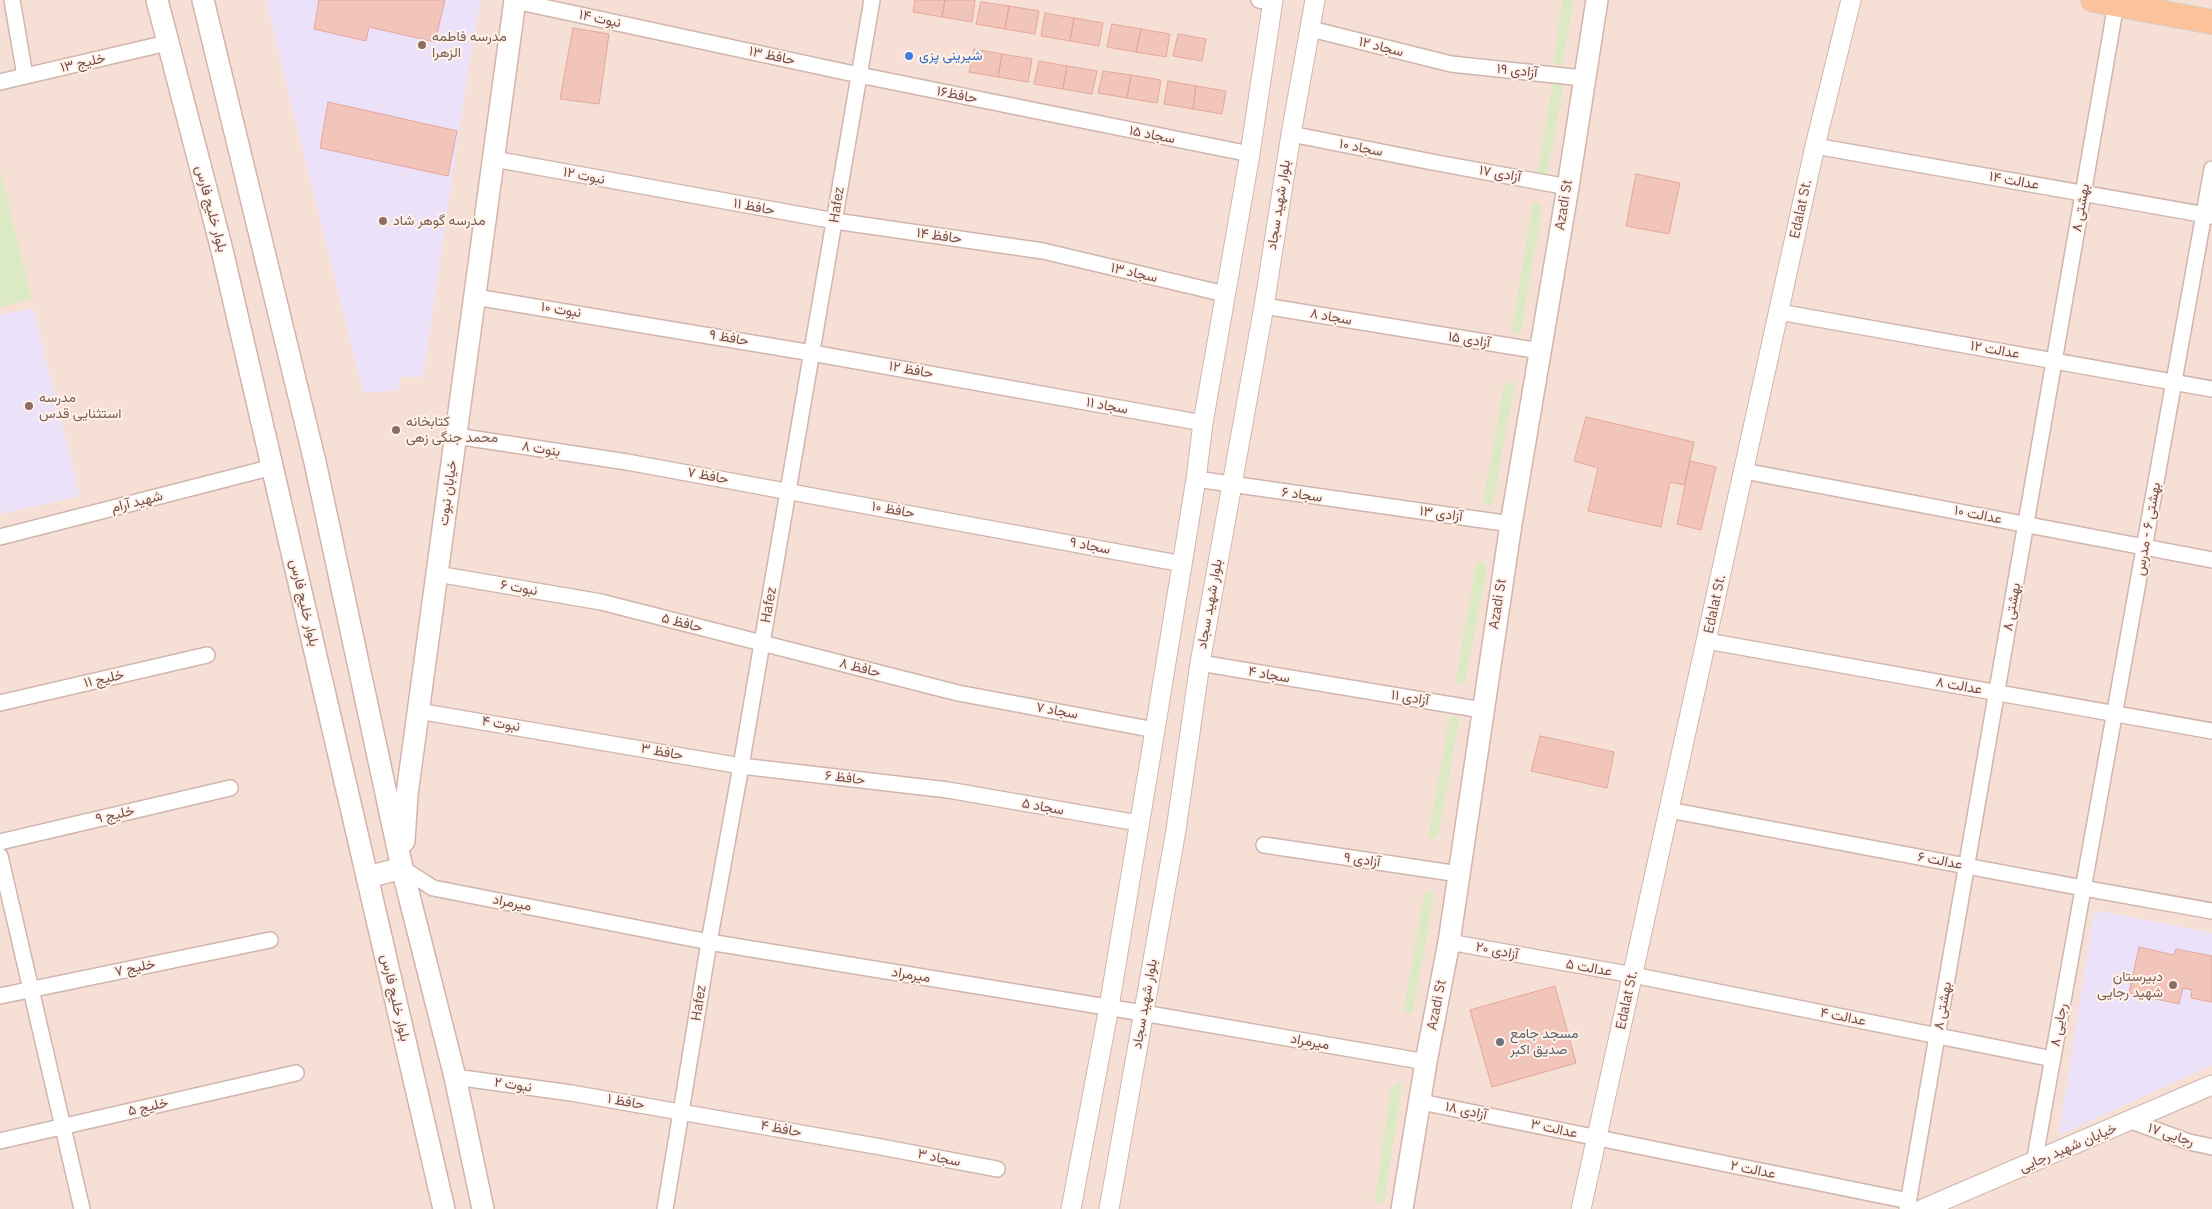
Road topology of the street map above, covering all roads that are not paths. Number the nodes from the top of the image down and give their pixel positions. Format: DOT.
graph roads {
  1 [pos="12,0"];
  2 [pos="157,0"];
  3 [pos="203,0"];
  4 [pos="515,0"];
  5 [pos="872,0"];
  6 [pos="1315,0"];
  7 [pos="1596,0"];
  8 [pos="1851,0"];
  9 [pos="2092,0"];
  10 [pos="1268,1"];
  11 [pos="2116,4"];
  12 [pos="2212,22"];
  13 [pos="1311,29"];
  14 [pos="684,37"];
  15 [pos="167,43"];
  16 [pos="1451,64"];
  17 [pos="859,75"];
  18 [pos="25,76"];
  19 [pos="1583,78"];
  20 [pos="0,82"];
  21 [pos="1054,115"];
  22 [pos="1291,134"];
  23 [pos="1815,146"];
  24 [pos="1250,154"];
  25 [pos="494,159"];
  26 [pos="1432,162"];
  27 [pos="2212,169"];
  28 [pos="1568,186"];
  29 [pos="674,193"];
  30 [pos="2083,194"];
  31 [pos="2208,215"];
  32 [pos="835,221"];
  33 [pos="1043,251"];
  34 [pos="1225,294"];
  35 [pos="475,296"];
  36 [pos="1264,306"];
  37 [pos="1779,312"];
  38 [pos="646,324"];
  39 [pos="1399,329"];
  40 [pos="1540,351"];
  41 [pos="812,353"];
  42 [pos="2055,361"];
  43 [pos="2174,382"];
  44 [pos="1010,388"];
  45 [pos="2212,389"];
  46 [pos="1203,424"];
  47 [pos="456,436"];
  48 [pos="627,462"];
  49 [pos="273,467"];
  50 [pos="1744,471"];
  51 [pos="1196,479"];
  52 [pos="1232,485"];
  53 [pos="788,491"];
  54 [pos="1371,504"];
  55 [pos="1510,524"];
  56 [pos="2026,524"];
  57 [pos="997,529"];
  58 [pos="0,537"];
  59 [pos="2144,547"];
  60 [pos="2212,560"];
  61 [pos="1183,564"];
  62 [pos="437,574"];
  63 [pos="602,602"];
  64 [pos="1707,641"];
  65 [pos="762,643"];
  66 [pos="208,655"];
  67 [pos="1200,663"];
  68 [pos="1338,687"];
  69 [pos="958,693"];
  70 [pos="1997,693"];
  71 [pos="0,703"];
  72 [pos="1482,710"];
  73 [pos="418,711"];
  74 [pos="2114,714"];
  75 [pos="1155,730"];
  76 [pos="2212,731"];
  77 [pos="583,738"];
  78 [pos="742,766"];
  79 [pos="230,788"];
  80 [pos="948,790"];
  81 [pos="1669,810"];
  82 [pos="1138,823"];
  83 [pos="0,842"];
  84 [pos="1264,846"];
  85 [pos="0,856"];
  86 [pos="1967,866"];
  87 [pos="402,868"];
  88 [pos="1460,874"];
  89 [pos="368,877"];
  90 [pos="2083,888"];
  91 [pos="2212,910"];
  92 [pos="270,940"];
  93 [pos="709,942"];
  94 [pos="1449,942"];
  95 [pos="1545,960"];
  96 [pos="1632,975"];
  97 [pos="31,989"];
  98 [pos="0,996"];
  99 [pos="1109,1008"];
  100 [pos="1143,1013"];
  101 [pos="1937,1036"];
  102 [pos="2053,1060"];
  103 [pos="1426,1062"];
  104 [pos="296,1074"];
  105 [pos="455,1077"];
  106 [pos="2212,1085"];
  107 [pos="571,1093"];
  108 [pos="1421,1102"];
  109 [pos="681,1112"];
  110 [pos="1511,1120"];
  111 [pos="2131,1121"];
  112 [pos="63,1127"];
  113 [pos="1597,1138"];
  114 [pos="0,1142"];
  115 [pos="882,1146"];
  116 [pos="2212,1147"];
  117 [pos="2034,1163"];
  118 [pos="997,1169"];
  119 [pos="1913,1206"];
  120 [pos="82,1209"];
  121 [pos="444,1209"];
  122 [pos="483,1209"];
  123 [pos="665,1209"];
  124 [pos="1071,1209"];
  125 [pos="1109,1209"];
  126 [pos="1402,1209"];
  127 [pos="1581,1209"];
  1 -- 18 [label="street"];
  2 -- 15 [label="main road, بلوار خلیج فارس"];
  3 -- 87 [label="main road"];
  4 -- 14 [label="street, نبوت ۱۴"];
  4 -- 25 [label="main road, خیابان نبوت"];
  5 -- 17 [label="street, Hafez"];
  6 -- 13 [label="street, بلوار شهید سجاد"];
  7 -- 19 [label="main road, Azadi St"];
  8 -- 23 [label="street, Edalat St."];
  9 -- 11 [label="main road"];
  10 -- 24 [label="street"];
  11 -- 12 [label="main road"];
  11 -- 30 [label="street, بهشتی ۸"];
  13 -- 16 [label="street, سجاد ۱۲"];
  13 -- 22 [label="street, بلوار شهید سجاد"];
  14 -- 17 [label="street, حافظ ۱۳"];
  15 -- 18 [label="street, خلیج ۱۳"];
  15 -- 49 [label="main road, بلوار خلیج فارس"];
  16 -- 19 [label="street, آزادی ۱۹"];
  17 -- 21 [label="street, حافظ۱۶"];
  17 -- 32 [label="street, Hafez"];
  18 -- 20 [label="street, خلیج ۱۳"];
  19 -- 28 [label="main road, Azadi St"];
  21 -- 24 [label="street, سجاد ۱۵"];
  22 -- 26 [label="street, سجاد ۱۰"];
  22 -- 36 [label="street, بلوار شهید سجاد"];
  23 -- 30 [label="street, عدالت ۱۴"];
  23 -- 37 [label="street, Edalat St."];
  24 -- 34 [label="street"];
  25 -- 29 [label="street, نبوت ۱۲"];
  25 -- 35 [label="main road, خیابان نبوت"];
  26 -- 28 [label="street, آزادی ۱۷"];
  27 -- 31 [label="street, بهشتی ۶ - مدرس"];
  28 -- 40 [label="main road, Azadi St"];
  29 -- 32 [label="street, حافظ ۱۱"];
  30 -- 31 [label="street, عدالت ۱۴"];
  30 -- 42 [label="street, بهشتی ۸"];
  31 -- 43 [label="street, بهشتی ۶ - مدرس"];
  32 -- 33 [label="street, حافظ ۱۴"];
  32 -- 41 [label="street, Hafez"];
  33 -- 34 [label="street, سجاد ۱۳"];
  34 -- 46 [label="street"];
  35 -- 38 [label="street, نبوت ۱۰"];
  35 -- 47 [label="main road, خیابان نبوت"];
  36 -- 39 [label="street, سجاد ۸"];
  36 -- 52 [label="street, بلوار شهید سجاد"];
  37 -- 42 [label="street, عدالت ۱۲"];
  37 -- 50 [label="street, Edalat St."];
  38 -- 41 [label="street, حافظ ۹"];
  39 -- 40 [label="street, آزادی ۱۵"];
  40 -- 55 [label="main road, Azadi St"];
  41 -- 44 [label="street, حافظ ۱۲"];
  41 -- 53 [label="street, Hafez"];
  42 -- 43 [label="street, عدالت ۱۲"];
  42 -- 56 [label="street, بهشتی ۸"];
  43 -- 45 [label="street, عدالت ۱۲"];
  43 -- 59 [label="street, بهشتی ۶ - مدرس"];
  44 -- 46 [label="street, سجاد ۱۱"];
  46 -- 51 [label="street"];
  47 -- 48 [label="street, بنوت ۸"];
  47 -- 62 [label="main road, خیابان نبوت"];
  48 -- 53 [label="street, حافظ ۷"];
  49 -- 58 [label="street, شهید آرام"];
  49 -- 89 [label="main road, بلوار خلیج فارس"];
  50 -- 56 [label="street, عدالت ۱۰"];
  50 -- 64 [label="street, Edalat St."];
  51 -- 52 [label="street, سجاد ۶"];
  51 -- 61 [label="street"];
  52 -- 54 [label="street, سجاد ۶"];
  52 -- 67 [label="street, بلوار شهید سجاد"];
  53 -- 57 [label="street, حافظ ۱۰"];
  53 -- 65 [label="street, Hafez"];
  54 -- 55 [label="street, آزادی ۱۳"];
  55 -- 72 [label="main road, Azadi St"];
  56 -- 59 [label="street, عدالت ۱۰"];
  56 -- 70 [label="street, بهشتی ۸"];
  57 -- 61 [label="street, سجاد ۹"];
  59 -- 60 [label="street, عدالت ۱۰"];
  59 -- 74 [label="street, بهشتی ۶ - مدرس"];
  61 -- 75 [label="street"];
  62 -- 63 [label="street, نبوت ۶"];
  62 -- 73 [label="main road, خیابان نبوت"];
  63 -- 65 [label="street, حافظ ۵"];
  64 -- 70 [label="street, عدالت ۸"];
  64 -- 81 [label="street, Edalat St."];
  65 -- 69 [label="street, حافظ ۸"];
  65 -- 78 [label="street, Hafez"];
  66 -- 71 [label="street, خلیج ۱۱"];
  67 -- 68 [label="street, سجاد ۴"];
  67 -- 100 [label="street, بلوار شهید سجاد"];
  68 -- 72 [label="street, آزادی ۱۱"];
  69 -- 75 [label="street, سجاد ۷"];
  70 -- 74 [label="street, عدالت ۸"];
  70 -- 86 [label="street, بهشتی ۸"];
  72 -- 88 [label="main road, Azadi St"];
  73 -- 77 [label="street, نبوت ۴"];
  73 -- 87 [label="main road, خیابان نبوت"];
  74 -- 76 [label="street, عدالت ۸"];
  74 -- 90 [label="street, بهشتی ۶ - مدرس"];
  75 -- 82 [label="street"];
  77 -- 78 [label="street, حافظ ۳"];
  78 -- 80 [label="street, حافظ ۶"];
  78 -- 93 [label="street, Hafez"];
  79 -- 83 [label="street, خلیج ۹"];
  80 -- 82 [label="street, سجاد ۵"];
  81 -- 86 [label="street, عدالت ۶"];
  81 -- 96 [label="street, Edalat St."];
  82 -- 99 [label="street"];
  84 -- 88 [label="street, آزادی ۹"];
  85 -- 97 [label="street"];
  86 -- 90 [label="street, عدالت ۶"];
  86 -- 101 [label="street, بهشتی ۸"];
  87 -- 89 [label="main road"];
  87 -- 93 [label="street, میرمراد"];
  87 -- 105 [label="main road"];
  88 -- 94 [label="main road, Azadi St"];
  89 -- 121 [label="main road, بلوار خلیج فارس"];
  90 -- 91 [label="street, عدالت ۶"];
  90 -- 102 [label="street, رجایی ۸"];
  92 -- 97 [label="street, خلیج ۷"];
  93 -- 99 [label="street, میرمراد"];
  93 -- 109 [label="street, Hafez"];
  94 -- 95 [label="street, آزادی ۲۰"];
  94 -- 103 [label="main road, Azadi St"];
  95 -- 96 [label="street, عدالت ۵"];
  96 -- 101 [label="street, عدالت ۴"];
  96 -- 113 [label="street, Edalat St."];
  97 -- 98 [label="street, خلیج ۷"];
  97 -- 112 [label="street"];
  99 -- 100 [label="street, میرمراد"];
  99 -- 124 [label="street"];
  100 -- 103 [label="street, میرمراد"];
  100 -- 125 [label="street, بلوار شهید سجاد"];
  101 -- 102 [label="street, عدالت ۴"];
  101 -- 119 [label="street, بهشتی ۸"];
  102 -- 117 [label="street, رجایی ۸"];
  103 -- 108 [label="main road, Azadi St"];
  104 -- 112 [label="street, خلیج ۵"];
  105 -- 107 [label="street, نبوت ۲"];
  105 -- 122 [label="main road"];
  106 -- 111 [label="street, خیابان شهید رجایی"];
  107 -- 109 [label="street, حافظ ۱"];
  108 -- 110 [label="street, آزادی ۱۸"];
  108 -- 126 [label="main road, Azadi St"];
  109 -- 115 [label="street, حافظ ۴"];
  109 -- 123 [label="street, Hafez"];
  110 -- 113 [label="street, عدالت ۳"];
  111 -- 116 [label="street, رجایی ۱۷"];
  111 -- 117 [label="street, خیابان شهید رجایی"];
  112 -- 114 [label="street, خلیج ۵"];
  112 -- 120 [label="street"];
  113 -- 119 [label="street, عدالت ۲"];
  113 -- 127 [label="street, Edalat St."];
  115 -- 118 [label="street, سجاد ۳"];
  117 -- 119 [label="street, خیابان شهید رجایی"];
}
